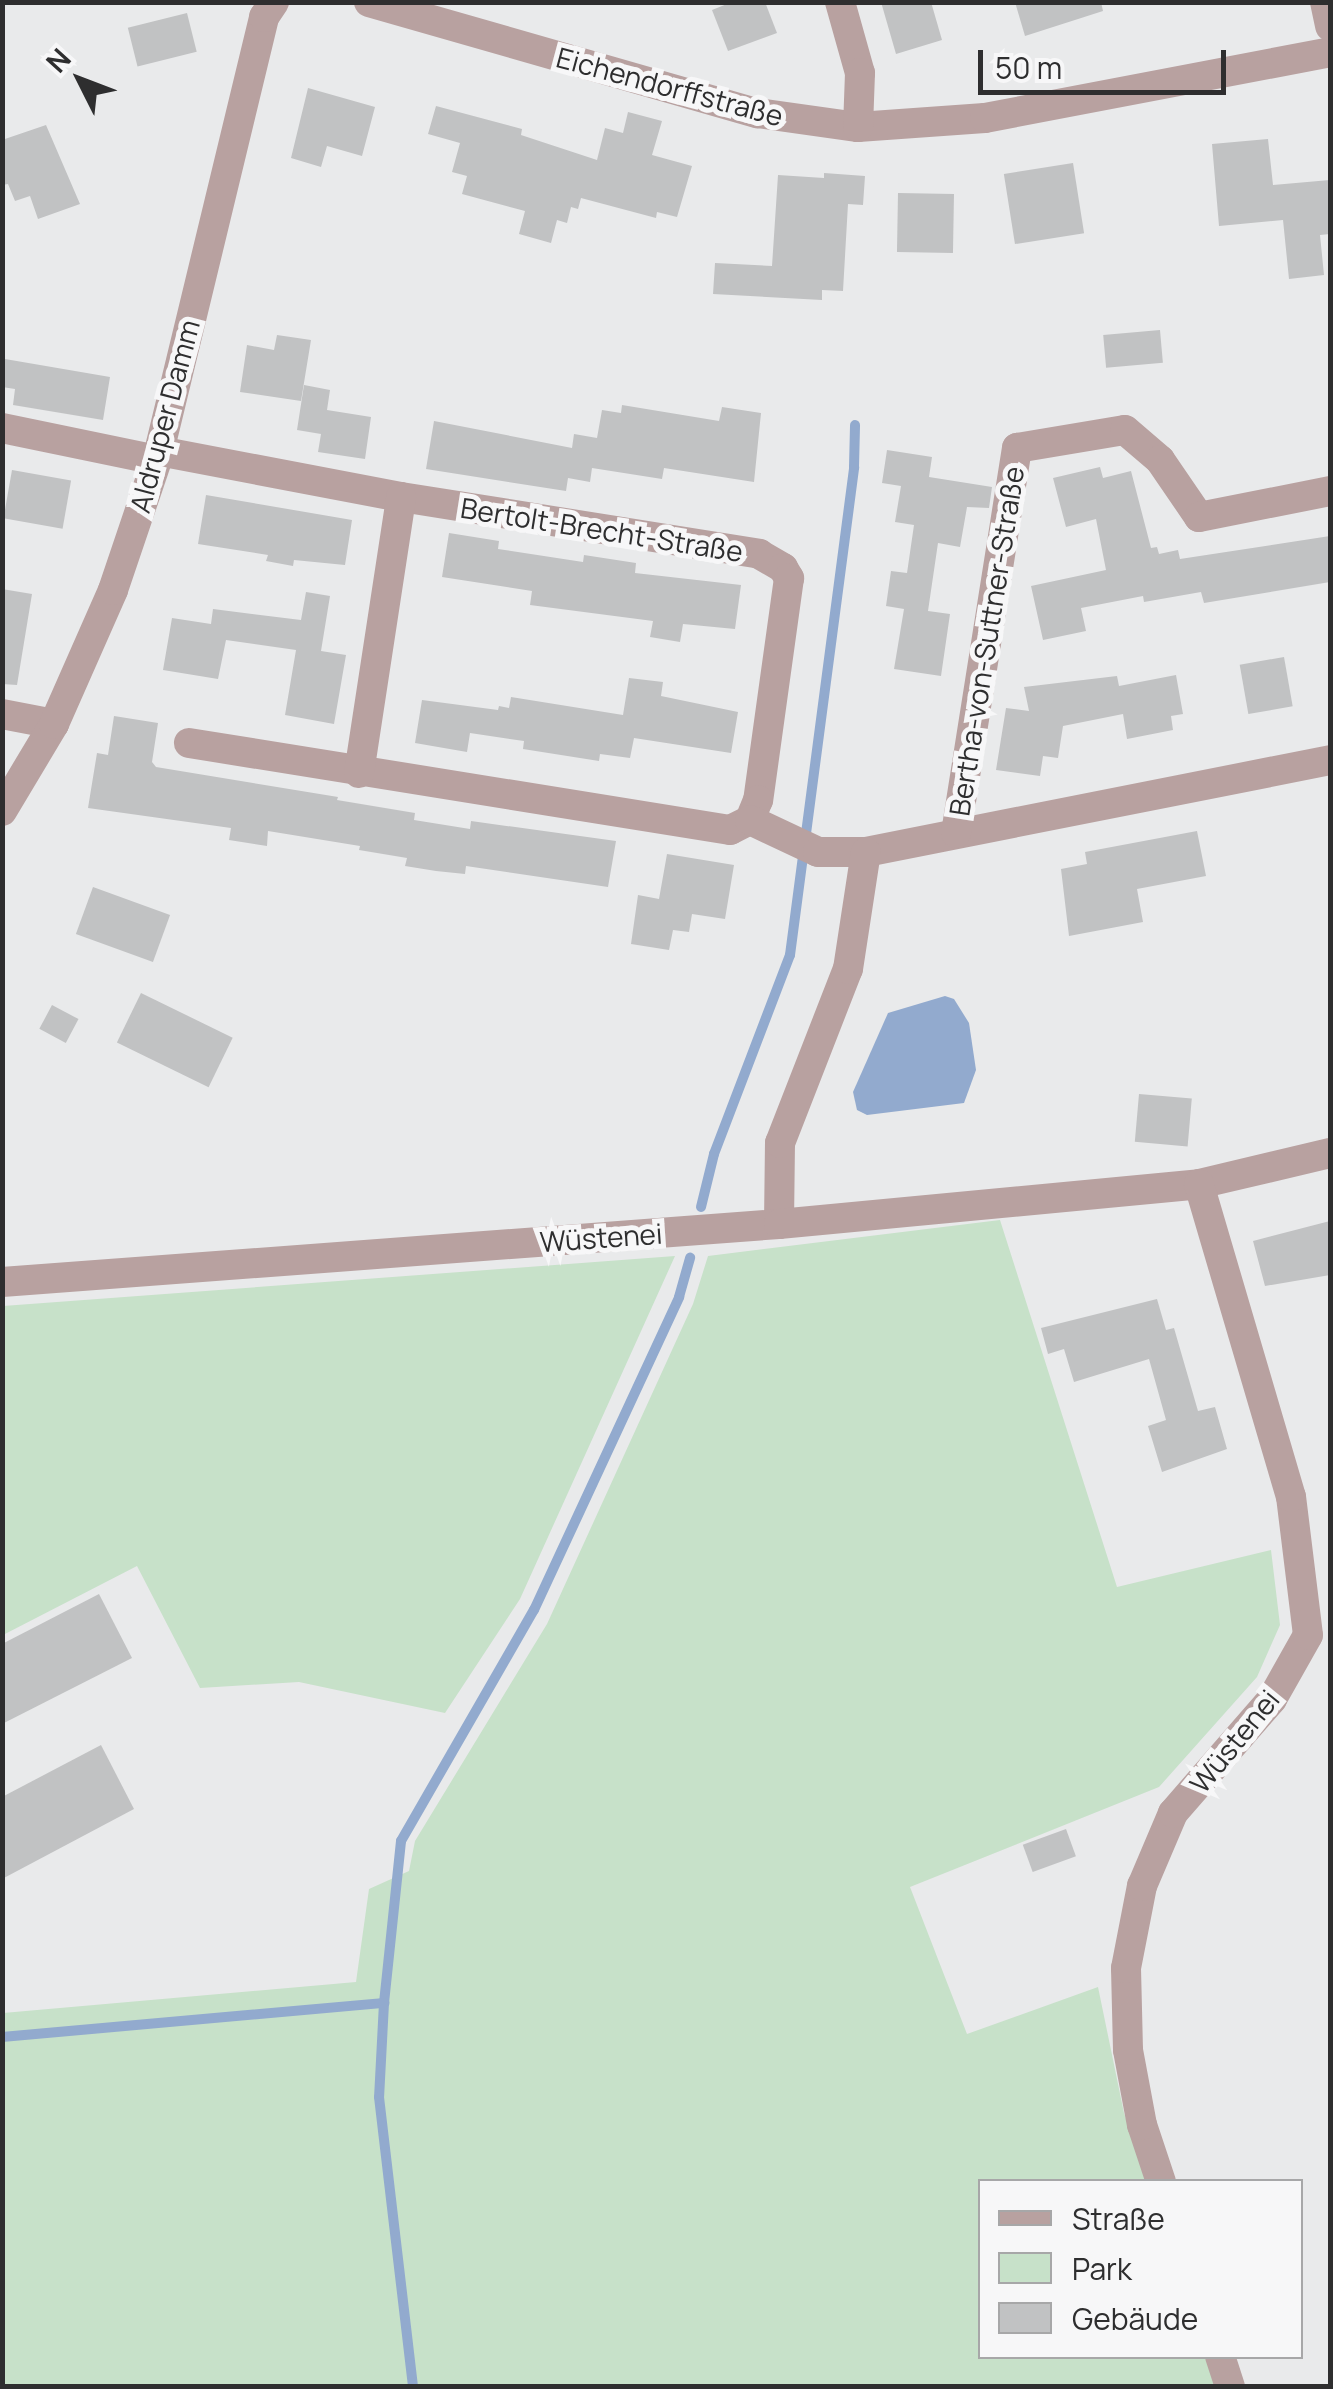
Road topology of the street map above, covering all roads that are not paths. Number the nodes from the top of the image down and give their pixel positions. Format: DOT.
graph roads {
  1 [pos="369,2"];
  2 [pos="840,2"];
  3 [pos="1325,2"];
  4 [pos="266,7"];
  5 [pos="1330,26"];
  6 [pos="1330,52"];
  7 [pos="858,127"];
  8 [pos="2,428"];
  9 [pos="158,455"];
  10 [pos="1330,491"];
  11 [pos="401,497"];
  12 [pos="2,714"];
  13 [pos="54,724"];
  14 [pos="189,743"];
  15 [pos="1330,760"];
  16 [pos="360,774"];
  17 [pos="2,810"];
  18 [pos="750,820"];
  19 [pos="956,833"];
  20 [pos="866,852"];
  21 [pos="1330,1153"];
  22 [pos="1199,1184"];
  23 [pos="779,1224"];
  24 [pos="2,1282"];
  25 [pos="1160,2179"];
  26 [pos="1221,2359"];
  27 [pos="1230,2386"];
  1 -- 7 [label="street, Eichendorffstraße"];
  2 -- 7 [label="street"];
  3 -- 5 [label="street"];
  4 -- 9 [label="street, Aldruper Damm"];
  6 -- 7 [label="street, Eichendorffstraße"];
  8 -- 9 [label="street, Bertolt-Brecht-Straße"];
  9 -- 11 [label="street, Bertolt-Brecht-Straße"];
  9 -- 13 [label="street, Aldruper Damm"];
  10 -- 19 [label="street, Bertha-von-Suttner-Straße"];
  11 -- 16 [label="street"];
  11 -- 18 [label="street, Bertolt-Brecht-Straße"];
  12 -- 13 [label="street"];
  13 -- 17 [label="street, Aldruper Damm"];
  14 -- 16 [label="street"];
  15 -- 19 [label="street, Bertha-von-Suttner-Straße"];
  16 -- 18 [label="street"];
  18 -- 20 [label="street, Bertha-von-Suttner-Straße"];
  19 -- 20 [label="street, Bertha-von-Suttner-Straße"];
  20 -- 23 [label="street"];
  21 -- 22 [label="street, Wüstenei"];
  22 -- 23 [label="street, Wüstenei"];
  22 -- 25 [label="street, Wüstenei"];
  23 -- 24 [label="street, Wüstenei"];
  26 -- 27 [label="street"];
}
